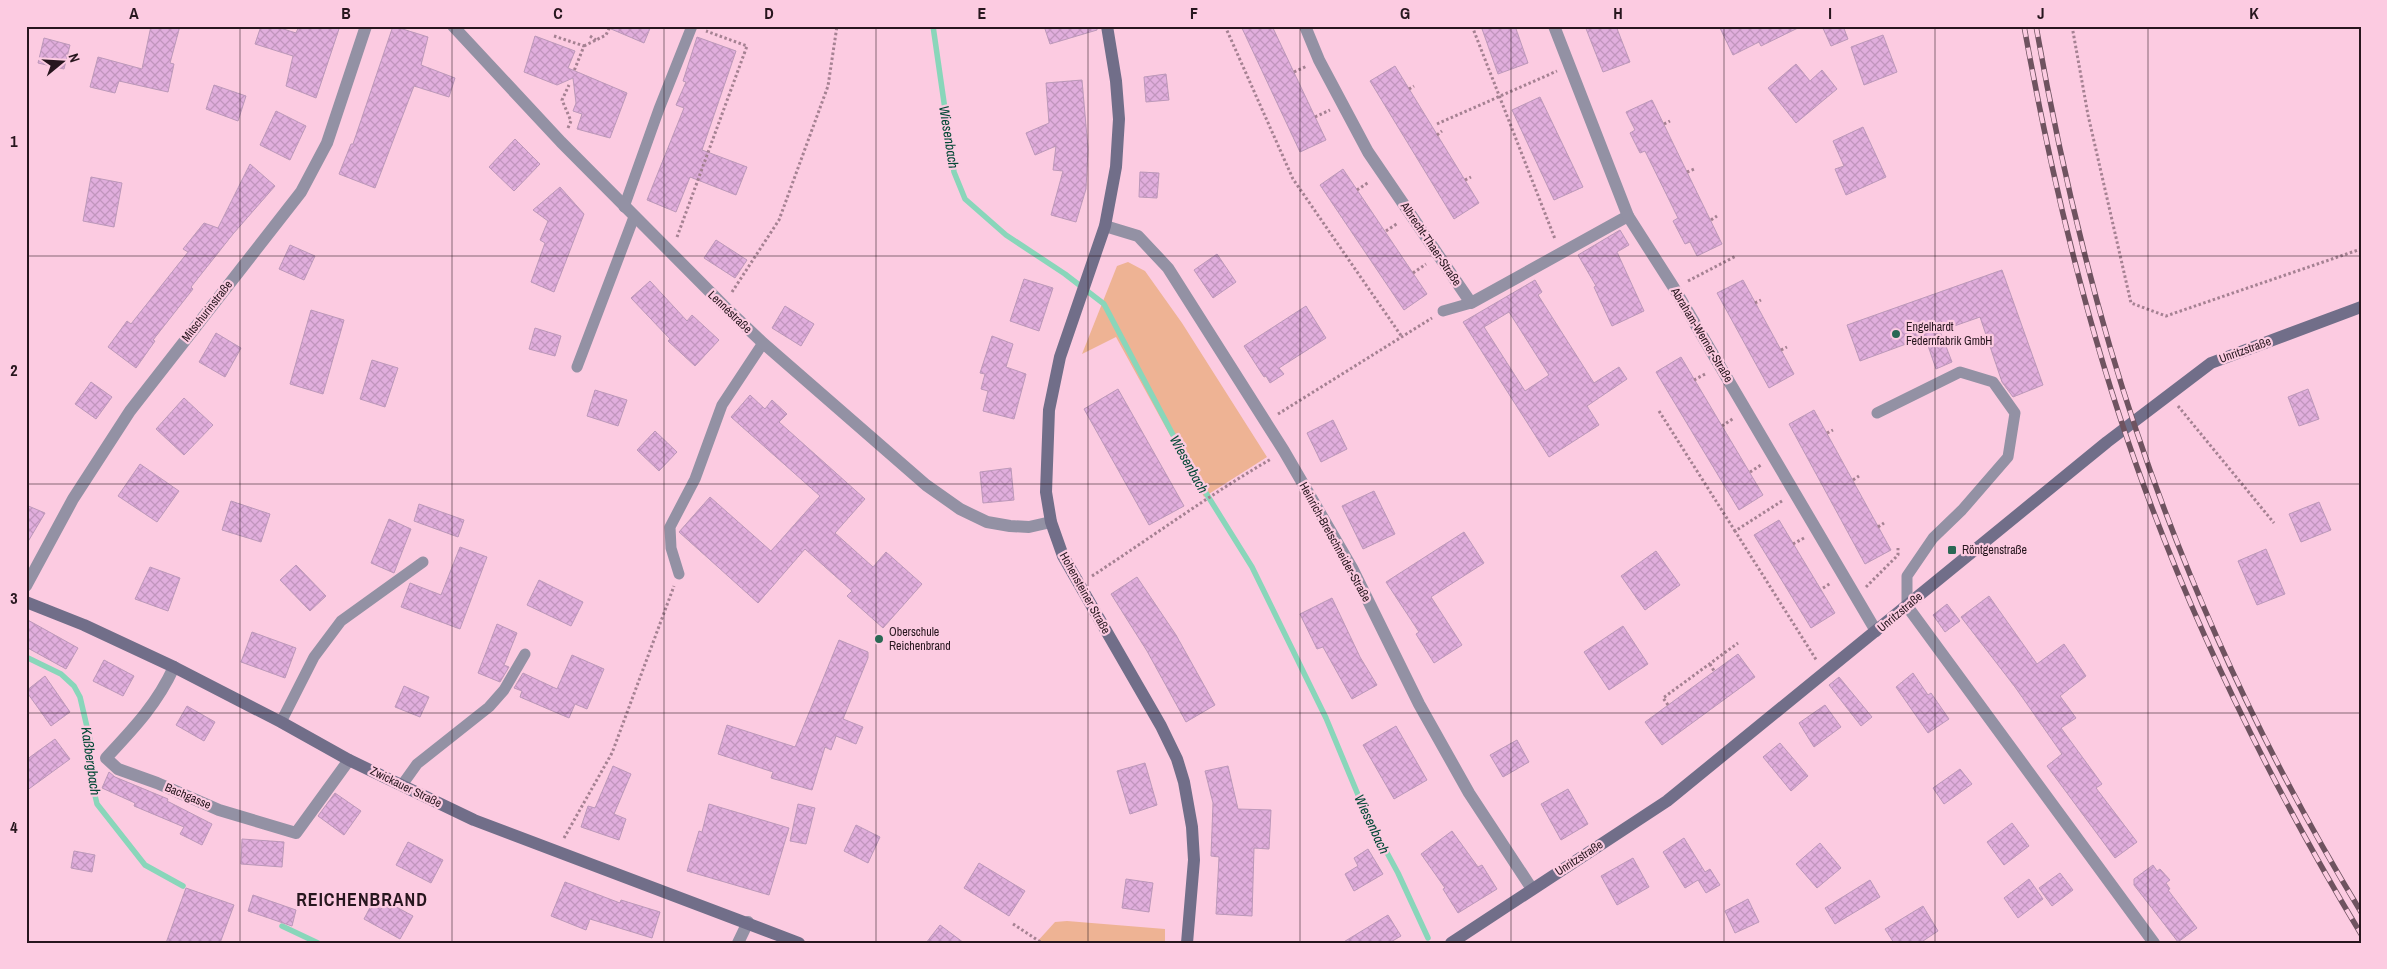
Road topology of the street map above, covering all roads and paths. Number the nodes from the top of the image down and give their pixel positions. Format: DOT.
graph roads {
  1 [pos="366,26"];
  2 [pos="453,26"];
  3 [pos="610,26"];
  4 [pos="692,26"];
  5 [pos="837,26"];
  6 [pos="1107,26"];
  7 [pos="1225,26"];
  8 [pos="1305,26"];
  9 [pos="1472,26"];
  10 [pos="1554,26"];
  11 [pos="2072,26"];
  12 [pos="554,36"];
  13 [pos="590,36"];
  14 [pos="596,40"];
  15 [pos="584,46"];
  16 [pos="1569,66"];
  17 [pos="574,71"];
  18 [pos="569,85"];
  19 [pos="1414,86"];
  20 [pos="1409,89"];
  21 [pos="1498,97"];
  22 [pos="1670,121"];
  23 [pos="1437,124"];
  24 [pos="1664,124"];
  25 [pos="1442,131"];
  26 [pos="1437,135"];
  27 [pos="561,142"];
  28 [pos="1694,169"];
  29 [pos="1687,172"];
  30 [pos="1471,177"];
  31 [pos="1465,180"];
  32 [pos="624,207"];
  33 [pos="1628,216"];
  34 [pos="1717,216"];
  35 [pos="634,217"];
  36 [pos="1711,220"];
  37 [pos="1105,226"];
  38 [pos="2361,249"];
  39 [pos="1561,253"];
  40 [pos="671,254"];
  41 [pos="1736,256"];
  42 [pos="1674,288"];
  43 [pos="1761,300"];
  44 [pos="1471,303"];
  45 [pos="1756,303"];
  46 [pos="723,305"];
  47 [pos="2361,307"];
  48 [pos="1444,311"];
  49 [pos="1402,337"];
  50 [pos="763,343"];
  51 [pos="1787,347"];
  52 [pos="1781,350"];
  53 [pos="577,367"];
  54 [pos="2169,394"];
  55 [pos="1659,411"];
  56 [pos="1877,413"];
  57 [pos="1265,422"];
  58 [pos="1833,430"];
  59 [pos="1827,433"];
  60 [pos="1284,451"];
  61 [pos="1754,469"];
  62 [pos="1750,472"];
  63 [pos="1859,476"];
  64 [pos="1853,480"];
  65 [pos="1795,493"];
  66 [pos="1051,522"];
  67 [pos="1884,523"];
  68 [pos="2274,523"];
  69 [pos="1878,527"];
  70 [pos="1735,531"];
  71 [pos="1898,548"];
  72 [pos="423,562"];
  73 [pos="679,574"];
  74 [pos="1079,584"];
  75 [pos="26,586"];
  76 [pos="1856,597"];
  77 [pos="26,602"];
  78 [pos="1907,606"];
  79 [pos="1876,631"];
  80 [pos="1738,644"];
  81 [pos="525,654"];
  82 [pos="1710,664"];
  83 [pos="174,666"];
  84 [pos="1714,671"];
  85 [pos="1825,673"];
  86 [pos="1668,705"];
  87 [pos="281,722"];
  88 [pos="349,760"];
  89 [pos="402,786"];
  90 [pos="558,850"];
  91 [pos="1532,889"];
  92 [pos="748,922"];
  93 [pos="1013,924"];
  94 [pos="738,943"];
  95 [pos="799,943"];
  96 [pos="1042,943"];
  97 [pos="1187,943"];
  98 [pos="1451,943"];
  99 [pos="2154,943"];
  1 -- 75 [label="street, Mitschurinstraße"];
  2 -- 27 [label="street, Lennéstraße"];
  3 -- 14 [label="path"];
  4 -- 32 [label="lane"];
  4 -- 40 [label="path"];
  5 -- 46 [label="path"];
  6 -- 37 [label="main road, Hohensteiner Straße"];
  7 -- 49 [label="path"];
  8 -- 44 [label="street, Albrecht-Thaer-Straße"];
  9 -- 21 [label="path"];
  10 -- 16 [label="street, Abraham-Werner-Straße"];
  11 -- 38 [label="path"];
  12 -- 15 [label="path"];
  13 -- 14 [label="path"];
  14 -- 15 [label="path"];
  15 -- 17 [label="path"];
  16 -- 21 [label="path"];
  16 -- 33 [label="street, Abraham-Werner-Straße"];
  18 -- 27 [label="path"];
  19 -- 20 [label="path"];
  21 -- 23 [label="path"];
  21 -- 39 [label="path"];
  22 -- 24 [label="path"];
  25 -- 26 [label="path"];
  27 -- 32 [label="street, Lennéstraße"];
  28 -- 29 [label="path"];
  30 -- 31 [label="path"];
  32 -- 35 [label="street, Lennéstraße"];
  33 -- 39 [label="street"];
  33 -- 42 [label="street, Abraham-Werner-Straße"];
  34 -- 36 [label="path"];
  35 -- 40 [label="street, Lennéstraße"];
  35 -- 53 [label="lane"];
  37 -- 57 [label="street, Heinrich-Bretschneider-Straße"];
  37 -- 66 [label="main road, Hohensteiner Straße"];
  39 -- 44 [label="street"];
  40 -- 46 [label="street, Lennéstraße"];
  41 -- 42 [label="path"];
  42 -- 65 [label="street, Abraham-Werner-Straße"];
  43 -- 45 [label="path"];
  44 -- 48 [label="lane"];
  46 -- 50 [label="street, Lennéstraße"];
  47 -- 54 [label="main road, Unritzstraße"];
  48 -- 49 [label="path"];
  49 -- 57 [label="path"];
  50 -- 66 [label="street, Lennéstraße"];
  50 -- 73 [label="lane"];
  51 -- 52 [label="path"];
  54 -- 68 [label="path"];
  54 -- 78 [label="main road, Unritzstraße"];
  55 -- 70 [label="path"];
  56 -- 78 [label="lane"];
  57 -- 60 [label="street, Heinrich-Bretschneider-Straße"];
  58 -- 59 [label="path"];
  60 -- 74 [label="path"];
  60 -- 91 [label="street, Heinrich-Bretschneider-Straße"];
  61 -- 62 [label="path"];
  63 -- 64 [label="path"];
  65 -- 70 [label="path"];
  65 -- 76 [label="street, Abraham-Werner-Straße"];
  66 -- 74 [label="main road, Hohensteiner Straße"];
  67 -- 69 [label="path"];
  70 -- 85 [label="path"];
  71 -- 76 [label="path"];
  72 -- 87 [label="lane"];
  73 -- 90 [label="path"];
  74 -- 97 [label="main road, Hohensteiner Straße"];
  76 -- 79 [label="street, Abraham-Werner-Straße"];
  77 -- 83 [label="main road, Zwickauer Straße"];
  78 -- 79 [label="main road, Unritzstraße"];
  78 -- 99 [label="street"];
  79 -- 85 [label="main road, Unritzstraße"];
  80 -- 82 [label="path"];
  81 -- 89 [label="lane"];
  82 -- 84 [label="path"];
  82 -- 86 [label="path"];
  83 -- 87 [label="main road, Zwickauer Straße"];
  83 -- 88 [label="street, Bachgasse"];
  85 -- 91 [label="main road, Unritzstraße"];
  87 -- 88 [label="main road, Zwickauer Straße"];
  88 -- 89 [label="main road, Zwickauer Straße"];
  89 -- 90 [label="main road, Zwickauer Straße"];
  90 -- 92 [label="main road, Zwickauer Straße"];
  91 -- 98 [label="main road, Unritzstraße"];
  92 -- 94 [label="street"];
  92 -- 95 [label="main road, Zwickauer Straße"];
  93 -- 96 [label="path"];
}
